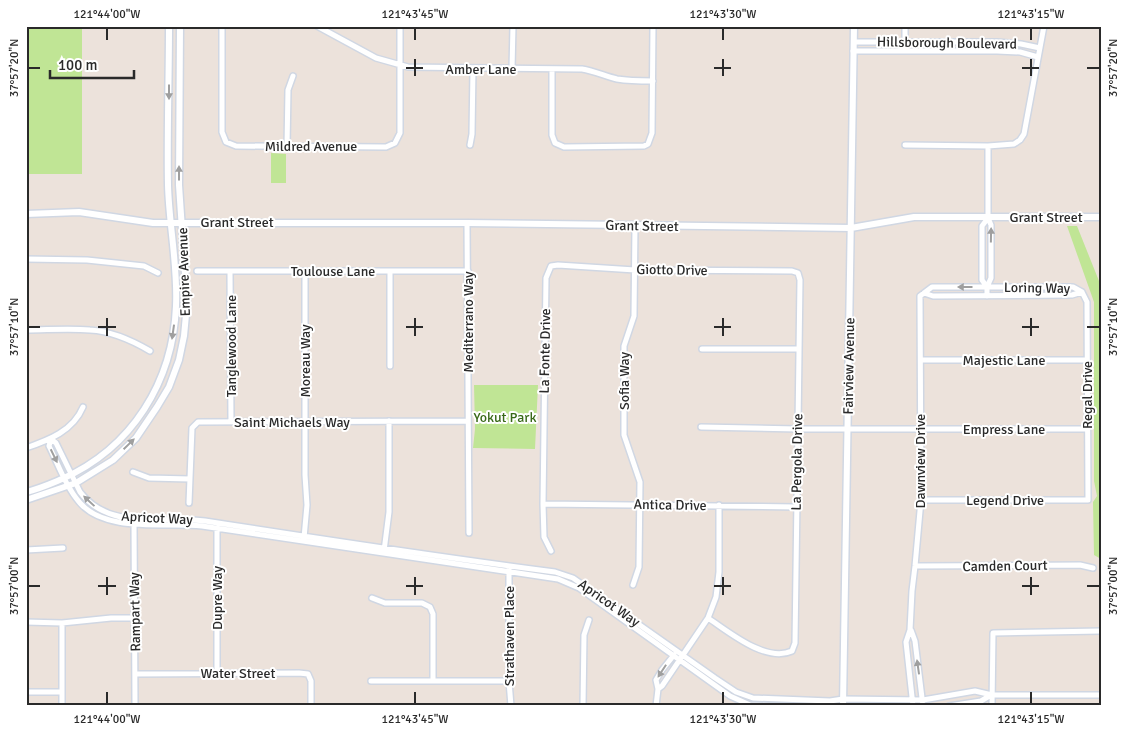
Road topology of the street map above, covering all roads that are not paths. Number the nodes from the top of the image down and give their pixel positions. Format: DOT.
graph roads {
  1 [pos="169,26"];
  2 [pos="180,26"];
  3 [pos="222,26"];
  4 [pos="317,26"];
  5 [pos="400,26"];
  6 [pos="513,26"];
  7 [pos="653,26"];
  8 [pos="854,26"];
  9 [pos="905,26"];
  10 [pos="1044,26"];
  11 [pos="854,42"];
  12 [pos="905,42"];
  13 [pos="1040,48"];
  14 [pos="853,51"];
  15 [pos="905,51"];
  16 [pos="1038,57"];
  17 [pos="400,66"];
  18 [pos="472,68"];
  19 [pos="512,69"];
  20 [pos="552,69"];
  21 [pos="293,76"];
  22 [pos="653,81"];
  23 [pos="470,145"];
  24 [pos="905,145"];
  25 [pos="287,146"];
  26 [pos="988,146"];
  27 [pos="26,214"];
  28 [pos="1101,217"];
  29 [pos="988,218"];
  30 [pos="172,222"];
  31 [pos="182,222"];
  32 [pos="467,223"];
  33 [pos="635,226"];
  34 [pos="851,228"];
  35 [pos="26,259"];
  36 [pos="635,270"];
  37 [pos="198,271"];
  38 [pos="230,271"];
  39 [pos="305,271"];
  40 [pos="390,271"];
  41 [pos="468,271"];
  42 [pos="548,271"];
  43 [pos="158,273"];
  44 [pos="798,273"];
  45 [pos="987,287"];
  46 [pos="924,292"];
  47 [pos="1082,292"];
  48 [pos="987,296"];
  49 [pos="26,330"];
  50 [pos="702,349"];
  51 [pos="799,349"];
  52 [pos="150,351"];
  53 [pos="921,360"];
  54 [pos="1087,360"];
  55 [pos="390,366"];
  56 [pos="83,406"];
  57 [pos="468,421"];
  58 [pos="231,422"];
  59 [pos="305,422"];
  60 [pos="389,422"];
  61 [pos="701,427"];
  62 [pos="798,429"];
  63 [pos="848,429"];
  64 [pos="1087,429"];
  65 [pos="920,430"];
  66 [pos="51,439"];
  67 [pos="26,448"];
  68 [pos="133,472"];
  69 [pos="68,476"];
  70 [pos="190,479"];
  71 [pos="76,483"];
  72 [pos="69,486"];
  73 [pos="26,492"];
  74 [pos="26,500"];
  75 [pos="921,500"];
  76 [pos="1088,500"];
  77 [pos="189,503"];
  78 [pos="542,504"];
  79 [pos="640,504"];
  80 [pos="719,506"];
  81 [pos="797,507"];
  82 [pos="134,522"];
  83 [pos="217,526"];
  84 [pos="469,533"];
  85 [pos="304,538"];
  86 [pos="63,548"];
  87 [pos="26,550"];
  88 [pos="384,551"];
  89 [pos="551,551"];
  90 [pos="916,566"];
  91 [pos="1093,568"];
  92 [pos="509,569"];
  93 [pos="633,585"];
  94 [pos="372,598"];
  95 [pos="134,618"];
  96 [pos="708,618"];
  97 [pos="589,620"];
  98 [pos="26,622"];
  99 [pos="62,623"];
  100 [pos="910,630"];
  101 [pos="1101,631"];
  102 [pos="674,656"];
  103 [pos="680,657"];
  104 [pos="217,673"];
  105 [pos="135,674"];
  106 [pos="371,681"];
  107 [pos="433,681"];
  108 [pos="509,681"];
  109 [pos="658,689"];
  110 [pos="26,692"];
  111 [pos="62,692"];
  112 [pos="992,695"];
  113 [pos="1101,696"];
  114 [pos="843,702"];
  115 [pos="913,703"];
  116 [pos="923,703"];
  117 [pos="62,706"];
  118 [pos="135,706"];
  119 [pos="311,706"];
  120 [pos="511,706"];
  121 [pos="583,706"];
  122 [pos="656,706"];
  123 [pos="782,706"];
  124 [pos="949,706"];
  125 [pos="992,706"];
  1 -- 30 [label="street, Empire Avenue, one-way"];
  31 -- 2 [label="street, Empire Avenue, one-way"];
  3 -- 25 [label="street, Mildred Avenue"];
  4 -- 17 [label="street, Amber Lane"];
  5 -- 17 [label="street"];
  6 -- 19 [label="street"];
  7 -- 22 [label="street"];
  8 -- 11 [label="street, Fairview Avenue"];
  9 -- 12 [label="street"];
  10 -- 13 [label="street"];
  11 -- 12 [label="street, Hillsborough Boulevard"];
  11 -- 14 [label="street, Fairview Avenue"];
  12 -- 13 [label="street, Hillsborough Boulevard"];
  12 -- 15 [label="street"];
  13 -- 16 [label="street"];
  14 -- 15 [label="street, Hillsborough Boulevard"];
  14 -- 34 [label="street, Fairview Avenue"];
  15 -- 16 [label="street, Hillsborough Boulevard"];
  16 -- 26 [label="street"];
  17 -- 18 [label="street, Amber Lane"];
  17 -- 25 [label="street, Mildred Avenue"];
  18 -- 19 [label="street, Amber Lane"];
  18 -- 23 [label="street"];
  19 -- 20 [label="street, Amber Lane"];
  20 -- 22 [label="street, Amber Lane"];
  20 -- 22 [label="street"];
  21 -- 25 [label="street"];
  24 -- 26 [label="street"];
  26 -- 29 [label="street"];
  27 -- 30 [label="street"];
  28 -- 29 [label="street, Grant Street"];
  29 -- 34 [label="street, Grant Street"];
  45 -- 29 [label="street, one-way"];
  29 -- 45 [label="street"];
  30 -- 31 [label="street, Grant Street"];
  30 -- 69 [label="street, Empire Avenue, one-way"];
  31 -- 32 [label="street, Grant Street"];
  71 -- 31 [label="street, Empire Avenue, one-way"];
  32 -- 33 [label="street, Grant Street"];
  32 -- 41 [label="street, Mediterrano Way"];
  33 -- 34 [label="street, Grant Street"];
  33 -- 36 [label="street, Sofia Way"];
  34 -- 63 [label="street, Fairview Avenue"];
  35 -- 43 [label="street"];
  36 -- 42 [label="street, Giotto Drive"];
  36 -- 44 [label="street, Giotto Drive"];
  36 -- 79 [label="street, Sofia Way"];
  37 -- 38 [label="street, Toulouse Lane"];
  38 -- 39 [label="street, Toulouse Lane"];
  38 -- 58 [label="street, Tanglewood Lane"];
  39 -- 40 [label="street, Toulouse Lane"];
  39 -- 59 [label="street, Moreau Way"];
  40 -- 41 [label="street, Toulouse Lane"];
  40 -- 55 [label="street"];
  41 -- 57 [label="street, Mediterrano Way"];
  42 -- 78 [label="street, La Fonte Drive"];
  44 -- 51 [label="street, La Pergola Drive"];
  45 -- 46 [label="street, Loring Way, one-way"];
  45 -- 47 [label="street, Loring Way"];
  45 -- 48 [label="street"];
  46 -- 48 [label="street, Loring Way"];
  46 -- 53 [label="street, Dawnview Drive"];
  47 -- 48 [label="street, Loring Way"];
  47 -- 54 [label="street, Regal Drive"];
  49 -- 52 [label="street"];
  50 -- 51 [label="street"];
  51 -- 62 [label="street, La Pergola Drive"];
  53 -- 54 [label="street, Majestic Lane"];
  53 -- 65 [label="street, Dawnview Drive"];
  54 -- 64 [label="street, Regal Drive"];
  56 -- 66 [label="street"];
  57 -- 60 [label="street, Saint Michaels Way"];
  57 -- 84 [label="street, Mediterrano Way"];
  58 -- 59 [label="street, Saint Michaels Way"];
  58 -- 70 [label="street, Saint Michaels Way"];
  59 -- 60 [label="street, Saint Michaels Way"];
  59 -- 85 [label="street, Moreau Way"];
  60 -- 88 [label="street"];
  61 -- 62 [label="street, Empress Lane"];
  62 -- 63 [label="street, Empress Lane"];
  62 -- 81 [label="street, La Pergola Drive"];
  63 -- 65 [label="street, Empress Lane"];
  63 -- 114 [label="street, Fairview Avenue"];
  64 -- 65 [label="street, Empress Lane"];
  64 -- 76 [label="street, Regal Drive"];
  65 -- 75 [label="street, Dawnview Drive"];
  66 -- 67 [label="street"];
  66 -- 69 [label="street, Apricot Way"];
  68 -- 70 [label="street"];
  69 -- 71 [label="street, Apricot Way"];
  69 -- 72 [label="street, Apricot Way"];
  69 -- 73 [label="street, Empire Avenue"];
  70 -- 77 [label="street, Saint Michaels Way"];
  71 -- 72 [label="street, Empire Avenue"];
  82 -- 71 [label="street, Apricot Way, one-way"];
  72 -- 74 [label="street, Empire Avenue"];
  72 -- 82 [label="street, Apricot Way"];
  75 -- 76 [label="street, Legend Drive"];
  75 -- 90 [label="street, Dawnview Drive"];
  78 -- 79 [label="street, Antica Drive"];
  78 -- 89 [label="street, La Fonte Drive"];
  79 -- 80 [label="street, Antica Drive"];
  79 -- 93 [label="street, Sofia Way"];
  80 -- 81 [label="street, Antica Drive"];
  80 -- 96 [label="street"];
  81 -- 96 [label="street, La Pergola Drive"];
  82 -- 83 [label="street, Apricot Way"];
  82 -- 95 [label="street, Rampart Way"];
  83 -- 85 [label="street, Apricot Way"];
  83 -- 104 [label="street, Dupre Way"];
  85 -- 88 [label="street, Apricot Way"];
  86 -- 87 [label="street"];
  88 -- 92 [label="street, Apricot Way"];
  90 -- 91 [label="street, Camden Court"];
  90 -- 100 [label="street, Dawnview Drive"];
  92 -- 102 [label="street, Apricot Way"];
  92 -- 103 [label="street, Apricot Way"];
  92 -- 108 [label="street, Strathaven Place"];
  94 -- 107 [label="street"];
  95 -- 99 [label="street"];
  95 -- 105 [label="street, Rampart Way"];
  96 -- 103 [label="street"];
  97 -- 121 [label="street"];
  98 -- 99 [label="street"];
  99 -- 111 [label="street"];
  100 -- 115 [label="street, Dawnview Drive"];
  116 -- 100 [label="street, Dawnview Drive, one-way"];
  101 -- 112 [label="street"];
  102 -- 103 [label="street, Apricot Way"];
  102 -- 109 [label="street, one-way"];
  103 -- 109 [label="street"];
  103 -- 114 [label="street, Apricot Way"];
  103 -- 123 [label="street, Apricot Way"];
  104 -- 105 [label="street, Water Street"];
  104 -- 119 [label="street, Water Street"];
  105 -- 118 [label="street, Rampart Way"];
  106 -- 107 [label="street"];
  107 -- 108 [label="street"];
  108 -- 120 [label="street, Strathaven Place"];
  109 -- 122 [label="street"];
  110 -- 111 [label="street"];
  111 -- 117 [label="street"];
  112 -- 113 [label="street"];
  112 -- 116 [label="street, Apricot Way"];
  112 -- 124 [label="street"];
  112 -- 125 [label="street"];
  114 -- 115 [label="street, Apricot Way"];
  115 -- 116 [label="street, Apricot Way"];
}
